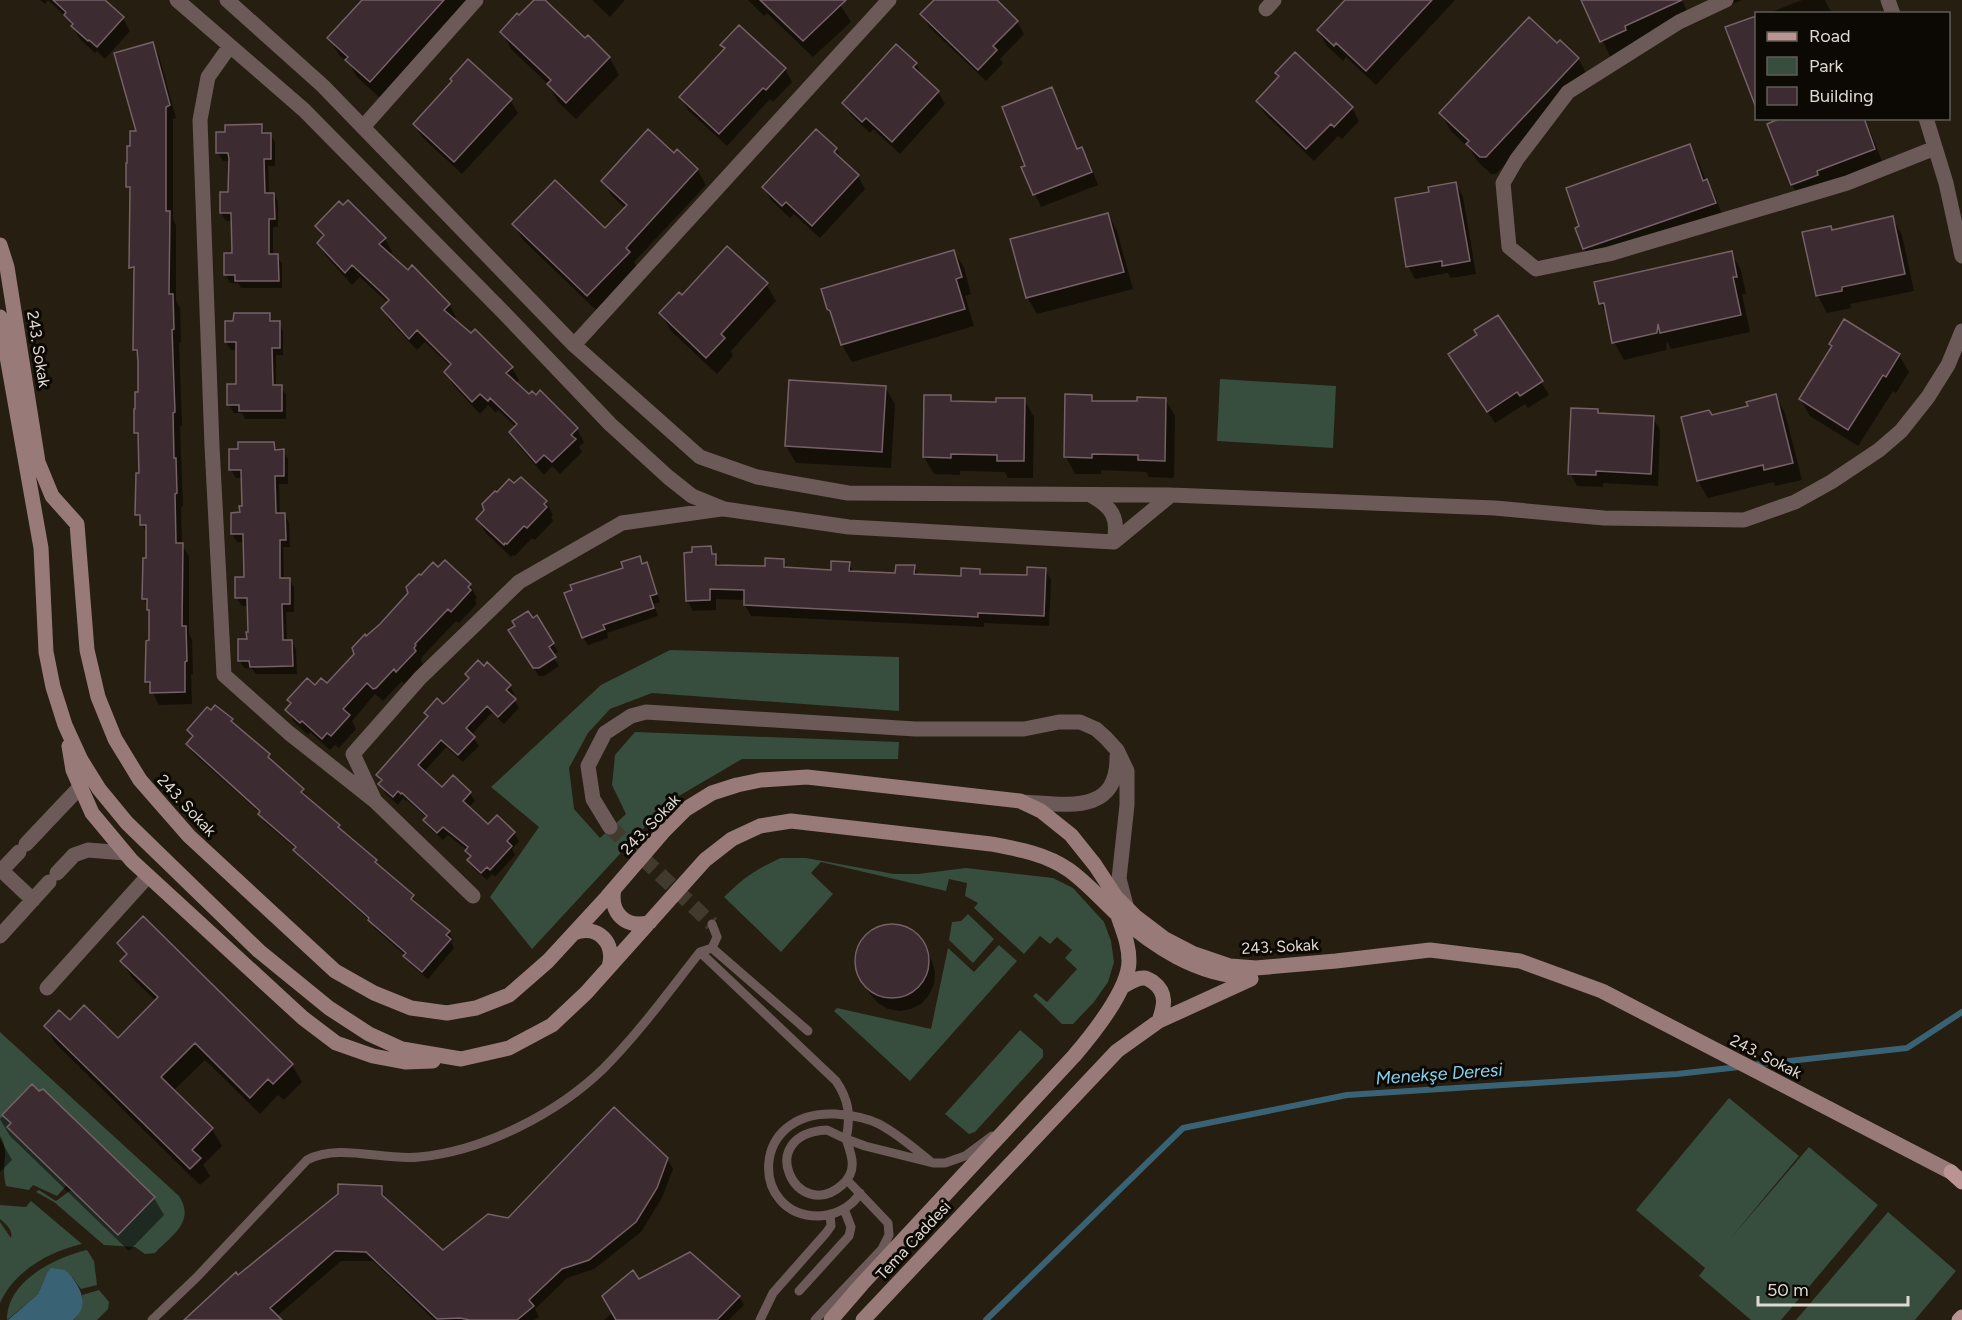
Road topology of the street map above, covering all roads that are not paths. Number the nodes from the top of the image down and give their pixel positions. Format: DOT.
graph roads {
  1 [pos="177,0"];
  2 [pos="226,0"];
  3 [pos="476,0"];
  4 [pos="889,0"];
  5 [pos="1726,0"];
  6 [pos="230,46"];
  7 [pos="1927,120"];
  8 [pos="363,127"];
  9 [pos="1935,148"];
  10 [pos="0,245"];
  11 [pos="1962,256"];
  12 [pos="0,317"];
  13 [pos="1962,331"];
  14 [pos="574,345"];
  15 [pos="1171,495"];
  16 [pos="1092,496"];
  17 [pos="724,509"];
  18 [pos="1114,542"];
  19 [pos="65,725"];
  20 [pos="1117,750"];
  21 [pos="353,754"];
  22 [pos="322,758"];
  23 [pos="80,787"];
  24 [pos="375,801"];
  25 [pos="1020,801"];
  26 [pos="610,827"];
  27 [pos="125,853"];
  28 [pos="1,871"];
  29 [pos="148,876"];
  30 [pos="614,889"];
  31 [pos="473,896"];
  32 [pos="33,900"];
  33 [pos="1122,911"];
  34 [pos="650,922"];
  35 [pos="712,924"];
  36 [pos="574,933"];
  37 [pos="0,936"];
  38 [pos="712,948"];
  39 [pos="700,952"];
  40 [pos="1336,961"];
  41 [pos="609,967"];
  42 [pos="1254,977"];
  43 [pos="1122,987"];
  44 [pos="47,988"];
  45 [pos="1159,1022"];
  46 [pos="808,1031"];
  47 [pos="461,1059"];
  48 [pos="1022,1112"];
  49 [pos="849,1115"];
  50 [pos="846,1139"];
  51 [pos="933,1163"];
  52 [pos="1959,1177"];
  53 [pos="847,1180"];
  54 [pos="860,1193"];
  55 [pos="844,1209"];
  56 [pos="830,1214"];
  57 [pos="799,1291"];
  58 [pos="152,1320"];
  59 [pos="760,1320"];
  60 [pos="816,1320"];
  61 [pos="831,1320"];
  62 [pos="863,1320"];
  1 -- 6 [label="street"];
  2 -- 8 [label="street"];
  3 -- 8 [label="street"];
  4 -- 14 [label="street"];
  5 -- 9 [label="street"];
  6 -- 17 [label="street"];
  6 -- 22 [label="street"];
  7 -- 9 [label="street"];
  8 -- 14 [label="street"];
  9 -- 11 [label="street"];
  10 -- 36 [label="street, 243. Sokak"];
  12 -- 19 [label="street, 243. Sokak"];
  13 -- 15 [label="street"];
  14 -- 16 [label="street"];
  15 -- 16 [label="street"];
  15 -- 18 [label="street"];
  16 -- 18 [label="street"];
  17 -- 18 [label="street"];
  17 -- 21 [label="street"];
  19 -- 23 [label="street"];
  19 -- 47 [label="street, 243. Sokak"];
  20 -- 25 [label="street"];
  20 -- 26 [label="street"];
  20 -- 33 [label="street"];
  21 -- 22 [label="street"];
  21 -- 24 [label="street"];
  22 -- 24 [label="street"];
  23 -- 27 [label="street"];
  23 -- 28 [label="street"];
  24 -- 31 [label="street"];
  25 -- 30 [label="street, 243. Sokak"];
  25 -- 33 [label="street, 243. Sokak"];
  27 -- 29 [label="street"];
  27 -- 32 [label="street"];
  28 -- 32 [label="street"];
  29 -- 44 [label="street"];
  29 -- 47 [label="street"];
  30 -- 34 [label="street"];
  30 -- 36 [label="street, 243. Sokak"];
  32 -- 37 [label="street"];
  33 -- 34 [label="street, 243. Sokak"];
  33 -- 40 [label="street, 243. Sokak"];
  33 -- 42 [label="street, 243. Sokak"];
  33 -- 43 [label="street"];
  34 -- 41 [label="street, 243. Sokak"];
  35 -- 38 [label="lane"];
  36 -- 41 [label="street"];
  38 -- 39 [label="lane"];
  38 -- 46 [label="lane"];
  39 -- 49 [label="lane"];
  39 -- 58 [label="lane"];
  40 -- 42 [label="street"];
  40 -- 52 [label="street, 243. Sokak"];
  41 -- 47 [label="street, 243. Sokak"];
  42 -- 45 [label="street, Tema Caddesi"];
  43 -- 45 [label="street"];
  43 -- 48 [label="street"];
  45 -- 62 [label="street, Tema Caddesi"];
  48 -- 51 [label="lane"];
  48 -- 61 [label="street"];
  49 -- 50 [label="lane"];
  49 -- 51 [label="lane"];
  49 -- 56 [label="lane"];
  50 -- 51 [label="lane"];
  50 -- 53 [label="lane"];
  50 -- 53 [label="lane"];
  53 -- 54 [label="lane"];
  54 -- 55 [label="lane"];
  54 -- 60 [label="lane"];
  55 -- 56 [label="lane"];
  55 -- 57 [label="lane"];
  56 -- 59 [label="lane"];
}
